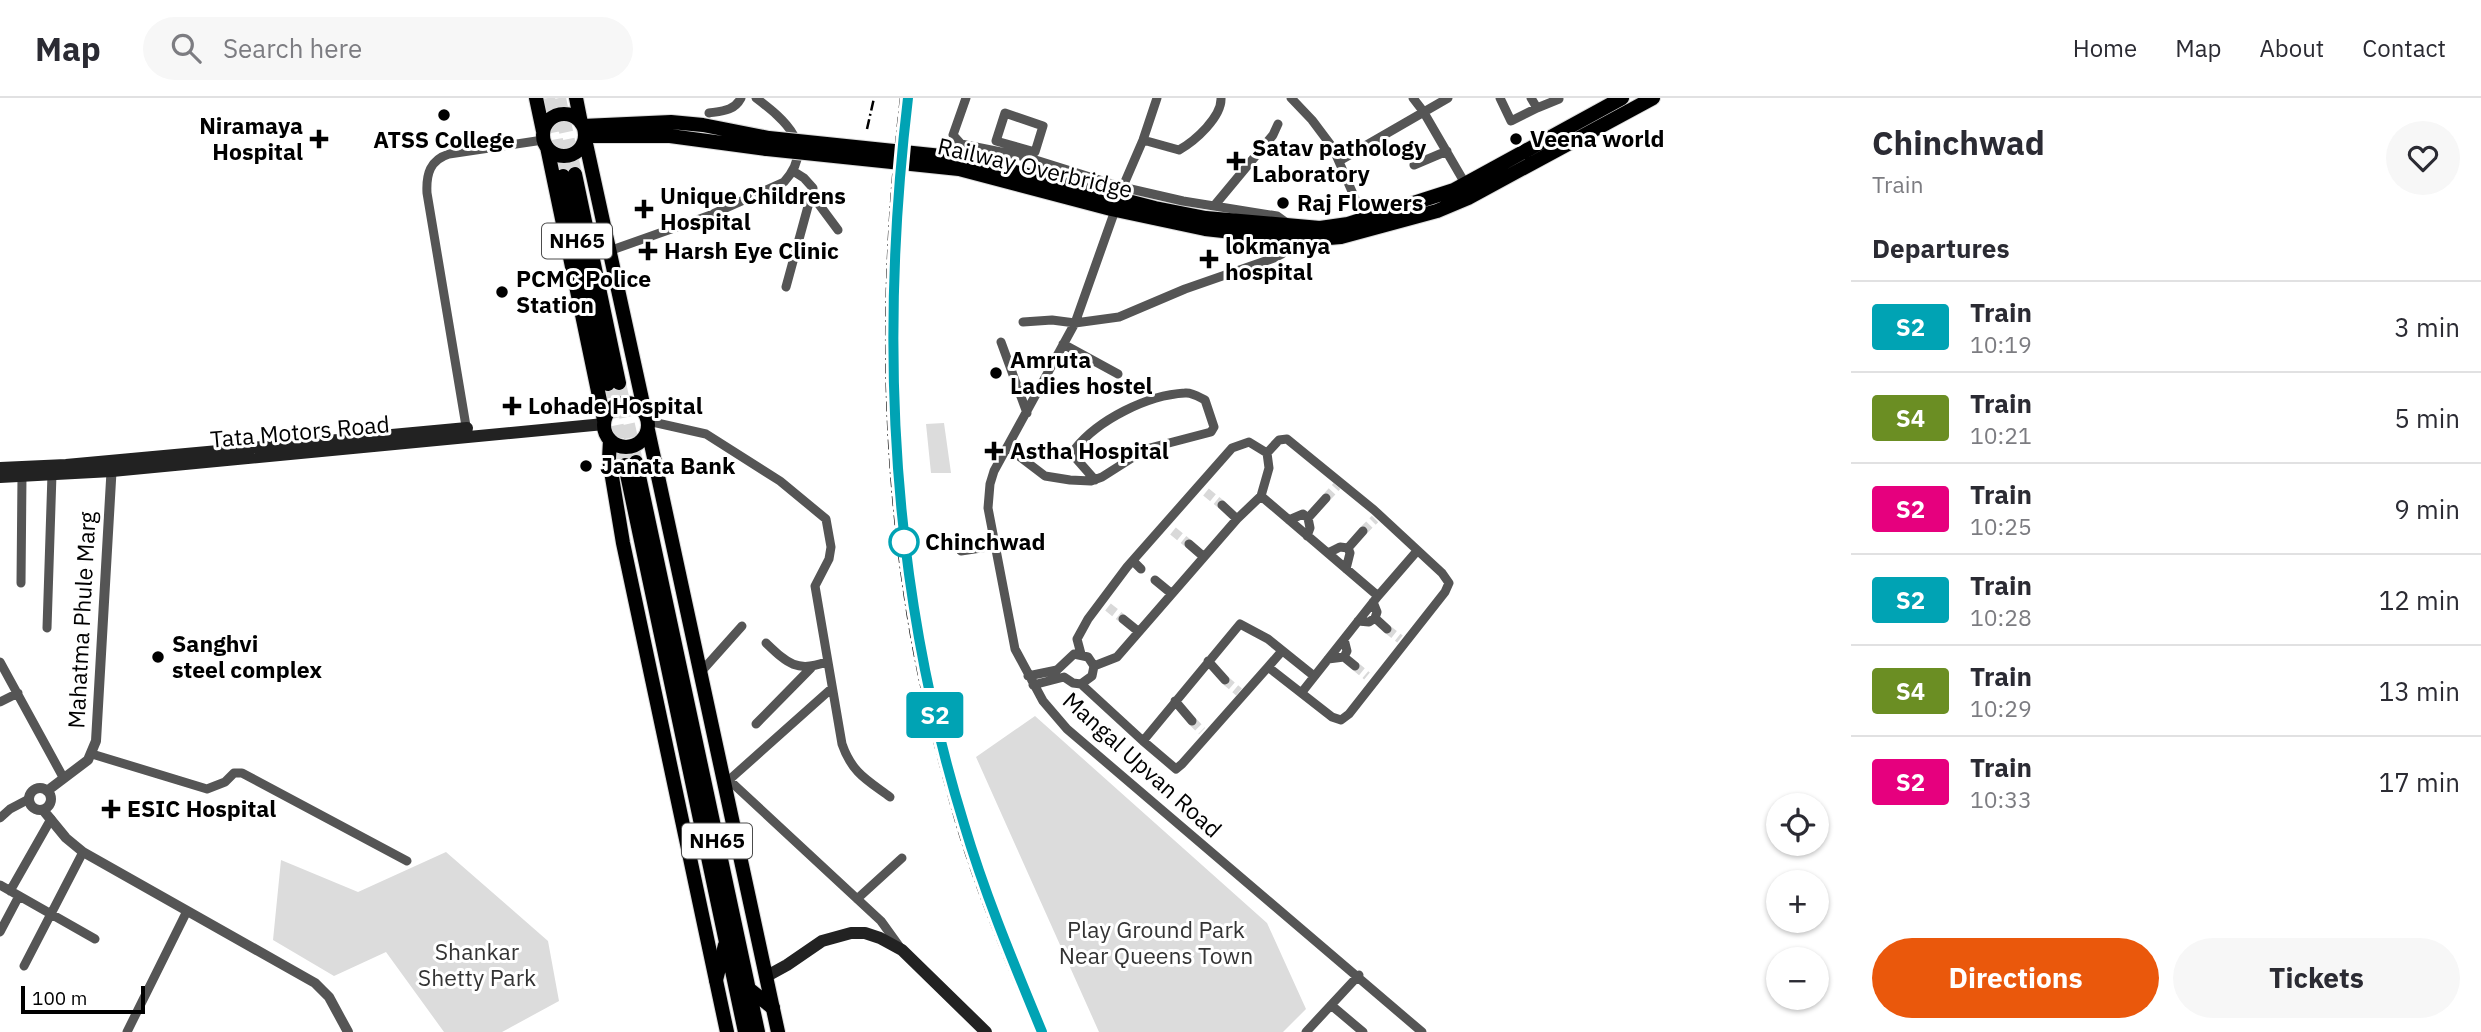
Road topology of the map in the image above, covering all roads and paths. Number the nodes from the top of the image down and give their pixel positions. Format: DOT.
graph roads {
  1 [pos="536,98"];
  2 [pos="576,98"];
  3 [pos="741,98"];
  4 [pos="756,98"];
  5 [pos="966,98"];
  6 [pos="1157,98"];
  7 [pos="1221,98"];
  8 [pos="1291,98"];
  9 [pos="1413,98"];
  10 [pos="1448,98"];
  11 [pos="1500,98"];
  12 [pos="1531,98"];
  13 [pos="1622,98"];
  14 [pos="1653,98"];
  15 [pos="1559,99"];
  16 [pos="1536,108"];
  17 [pos="1423,111"];
  18 [pos="709,113"];
  19 [pos="1278,124"];
  20 [pos="583,131"];
  21 [pos="544,139"];
  22 [pos="1143,140"];
  23 [pos="1018,151"];
  24 [pos="1447,151"];
  25 [pos="1339,160"];
  26 [pos="1414,165"];
  27 [pos="793,172"];
  28 [pos="569,175"];
  29 [pos="1466,185"];
  30 [pos="1121,191"];
  31 [pos="812,195"];
  32 [pos="1214,206"];
  33 [pos="1113,216"];
  34 [pos="1364,219"];
  35 [pos="838,230"];
  36 [pos="1291,233"];
  37 [pos="609,251"];
  38 [pos="786,287"];
  39 [pos="1023,322"];
  40 [pos="1075,323"];
  41 [pos="1001,342"];
  42 [pos="1063,344"];
  43 [pos="1118,373"];
  44 [pos="614,383"];
  45 [pos="1027,413"];
  46 [pos="604,422"];
  47 [pos="647,422"];
  48 [pos="468,433"];
  49 [pos="610,440"];
  50 [pos="1007,447"];
  51 [pos="1267,453"];
  52 [pos="112,466"];
  53 [pos="0,468"];
  54 [pos="52,474"];
  55 [pos="22,476"];
  56 [pos="0,477"];
  57 [pos="1095,480"];
  58 [pos="1261,496"];
  59 [pos="1326,498"];
  60 [pos="1222,505"];
  61 [pos="1308,518"];
  62 [pos="1237,519"];
  63 [pos="1289,520"];
  64 [pos="1363,531"];
  65 [pos="1307,536"];
  66 [pos="1189,544"];
  67 [pos="994,546"];
  68 [pos="1348,548"];
  69 [pos="961,551"];
  70 [pos="1417,551"];
  71 [pos="1328,554"];
  72 [pos="1204,557"];
  73 [pos="1133,561"];
  74 [pos="1141,569"];
  75 [pos="1346,569"];
  76 [pos="1154,580"];
  77 [pos="21,583"];
  78 [pos="1172,594"];
  79 [pos="1376,599"];
  80 [pos="1375,618"];
  81 [pos="1123,619"];
  82 [pos="1358,621"];
  83 [pos="742,626"];
  84 [pos="47,628"];
  85 [pos="1387,629"];
  86 [pos="1139,632"];
  87 [pos="1343,639"];
  88 [pos="766,643"];
  89 [pos="1282,650"];
  90 [pos="1081,654"];
  91 [pos="1344,657"];
  92 [pos="1328,659"];
  93 [pos="0,662"];
  94 [pos="827,662"];
  95 [pos="1205,664"];
  96 [pos="1094,666"];
  97 [pos="1355,666"];
  98 [pos="1268,667"];
  99 [pos="811,668"];
  100 [pos="700,673"];
  101 [pos="1028,676"];
  102 [pos="1314,676"];
  103 [pos="1225,680"];
  104 [pos="1081,684"];
  105 [pos="1033,685"];
  106 [pos="831,689"];
  107 [pos="1302,692"];
  108 [pos="19,693"];
  109 [pos="0,702"];
  110 [pos="1172,705"];
  111 [pos="1192,721"];
  112 [pos="755,724"];
  113 [pos="1143,741"];
  114 [pos="92,754"];
  115 [pos="64,777"];
  116 [pos="726,779"];
  117 [pos="47,791"];
  118 [pos="890,797"];
  119 [pos="29,799"];
  120 [pos="43,810"];
  121 [pos="0,818"];
  122 [pos="51,819"];
  123 [pos="83,852"];
  124 [pos="902,858"];
  125 [pos="407,861"];
  126 [pos="0,885"];
  127 [pos="14,893"];
  128 [pos="857,900"];
  129 [pos="187,911"];
  130 [pos="51,914"];
  131 [pos="0,932"];
  132 [pos="95,939"];
  133 [pos="726,942"];
  134 [pos="902,950"];
  135 [pos="24,966"];
  136 [pos="1359,975"];
  137 [pos="766,976"];
  138 [pos="716,980"];
  139 [pos="749,989"];
  140 [pos="1331,1005"];
  141 [pos="773,1008"];
  142 [pos="127,1032"];
  143 [pos="348,1032"];
  144 [pos="727,1032"];
  145 [pos="745,1032"];
  146 [pos="758,1032"];
  147 [pos="778,1032"];
  148 [pos="986,1032"];
  149 [pos="1307,1032"];
  150 [pos="1363,1032"];
  151 [pos="1421,1032"];
  1 -- 21 [label="main road"];
  2 -- 20 [label="main road"];
  3 -- 18 [label="street"];
  4 -- 27 [label="street"];
  5 -- 23 [label="street"];
  6 -- 22 [label="street"];
  7 -- 22 [label="street"];
  8 -- 25 [label="street"];
  9 -- 17 [label="street"];
  10 -- 17 [label="street"];
  11 -- 16 [label="street"];
  12 -- 16 [label="street"];
  13 -- 29 [label="main road"];
  14 -- 36 [label="main road"];
  15 -- 16 [label="street"];
  17 -- 24 [label="street"];
  17 -- 25 [label="street"];
  19 -- 32 [label="street"];
  20 -- 21 [label="main road"];
  20 -- 21 [label="main road"];
  20 -- 36 [label="main road, Railway Overbridge, bridge"];
  20 -- 37 [label="main road"];
  21 -- 46 [label="main road"];
  21 -- 48 [label="street"];
  22 -- 30 [label="street"];
  23 -- 23 [label="street"];
  23 -- 30 [label="street"];
  24 -- 26 [label="street"];
  24 -- 29 [label="street"];
  25 -- 34 [label="street"];
  27 -- 31 [label="street"];
  27 -- 37 [label="street"];
  28 -- 44 [label="main road, NH65"];
  29 -- 34 [label="main road"];
  30 -- 32 [label="street"];
  31 -- 35 [label="street"];
  31 -- 38 [label="street"];
  32 -- 36 [label="street"];
  33 -- 40 [label="street, Mangal Upvan Road"];
  34 -- 36 [label="main road"];
  36 -- 40 [label="street"];
  37 -- 47 [label="main road"];
  39 -- 40 [label="street"];
  40 -- 42 [label="street, Mangal Upvan Road"];
  41 -- 45 [label="street"];
  42 -- 43 [label="street"];
  42 -- 45 [label="street, Mangal Upvan Road"];
  45 -- 50 [label="street, Mangal Upvan Road"];
  46 -- 47 [label="main road"];
  46 -- 48 [label="main road, Tata Motors Road"];
  46 -- 49 [label="main road"];
  47 -- 49 [label="main road"];
  47 -- 94 [label="street"];
  47 -- 100 [label="main road"];
  48 -- 52 [label="main road, Tata Motors Road"];
  49 -- 138 [label="main road"];
  50 -- 57 [label="street"];
  50 -- 67 [label="street, Mangal Upvan Road"];
  51 -- 58 [label="street"];
  51 -- 70 [label="street"];
  51 -- 73 [label="street"];
  52 -- 53 [label="main road"];
  52 -- 54 [label="main road, Tata Motors Road"];
  52 -- 114 [label="street, Mahatma Phule Marg"];
  54 -- 55 [label="main road, Tata Motors Road"];
  54 -- 84 [label="street"];
  55 -- 56 [label="main road, Tata Motors Road"];
  55 -- 77 [label="street"];
  57 -- 57 [label="street"];
  58 -- 62 [label="street"];
  58 -- 63 [label="street"];
  59 -- 61 [label="street"];
  60 -- 62 [label="street"];
  61 -- 63 [label="street"];
  61 -- 65 [label="street"];
  62 -- 72 [label="street"];
  63 -- 65 [label="street"];
  64 -- 68 [label="street"];
  65 -- 71 [label="street"];
  66 -- 72 [label="street"];
  67 -- 69 [label="street"];
  67 -- 101 [label="street, Mangal Upvan Road"];
  68 -- 71 [label="street"];
  68 -- 75 [label="street"];
  70 -- 79 [label="street"];
  70 -- 107 [label="street"];
  71 -- 75 [label="street"];
  72 -- 78 [label="street"];
  73 -- 74 [label="street"];
  73 -- 90 [label="street"];
  75 -- 79 [label="street"];
  76 -- 78 [label="street"];
  78 -- 86 [label="street"];
  79 -- 80 [label="street"];
  79 -- 82 [label="street"];
  80 -- 82 [label="street"];
  80 -- 85 [label="street"];
  81 -- 86 [label="street"];
  82 -- 87 [label="street"];
  83 -- 100 [label="street"];
  86 -- 96 [label="street"];
  87 -- 91 [label="street"];
  87 -- 92 [label="street"];
  88 -- 99 [label="street"];
  89 -- 95 [label="street"];
  89 -- 98 [label="street"];
  89 -- 102 [label="street"];
  90 -- 96 [label="street"];
  90 -- 101 [label="street"];
  91 -- 92 [label="street"];
  91 -- 97 [label="street"];
  92 -- 102 [label="street"];
  93 -- 108 [label="street"];
  94 -- 99 [label="street"];
  94 -- 106 [label="street"];
  95 -- 103 [label="street"];
  95 -- 110 [label="street"];
  96 -- 104 [label="street"];
  98 -- 107 [label="street"];
  98 -- 113 [label="street"];
  99 -- 112 [label="street"];
  100 -- 116 [label="main road"];
  101 -- 105 [label="street, Mangal Upvan Road"];
  102 -- 107 [label="street"];
  104 -- 105 [label="street"];
  104 -- 113 [label="street"];
  105 -- 136 [label="street, Mangal Upvan Road"];
  106 -- 116 [label="street"];
  106 -- 118 [label="street"];
  108 -- 109 [label="street"];
  108 -- 115 [label="street"];
  110 -- 111 [label="street"];
  110 -- 113 [label="street"];
  114 -- 115 [label="street, Mahatma Phule Marg"];
  114 -- 125 [label="street"];
  115 -- 117 [label="street, Mahatma Phule Marg"];
  116 -- 128 [label="street"];
  116 -- 137 [label="main road"];
  117 -- 119 [label="street"];
  117 -- 120 [label="street"];
  119 -- 120 [label="street"];
  119 -- 121 [label="street"];
  120 -- 122 [label="street"];
  122 -- 123 [label="street"];
  122 -- 127 [label="street"];
  123 -- 129 [label="street"];
  123 -- 130 [label="street"];
  124 -- 128 [label="street"];
  126 -- 127 [label="street"];
  127 -- 130 [label="street"];
  127 -- 131 [label="street"];
  128 -- 134 [label="street"];
  129 -- 142 [label="street"];
  129 -- 143 [label="street"];
  130 -- 132 [label="street"];
  130 -- 135 [label="street"];
  133 -- 138 [label="main road"];
  133 -- 139 [label="main road, NH65"];
  133 -- 145 [label="main road, NH65"];
  134 -- 137 [label="main road"];
  134 -- 148 [label="main road"];
  136 -- 140 [label="street"];
  136 -- 151 [label="street, Mangal Upvan Road"];
  137 -- 141 [label="main road"];
  138 -- 144 [label="main road"];
  139 -- 141 [label="main road"];
  139 -- 146 [label="main road, NH65"];
  140 -- 149 [label="street"];
  140 -- 150 [label="street"];
  141 -- 147 [label="main road"];
}
